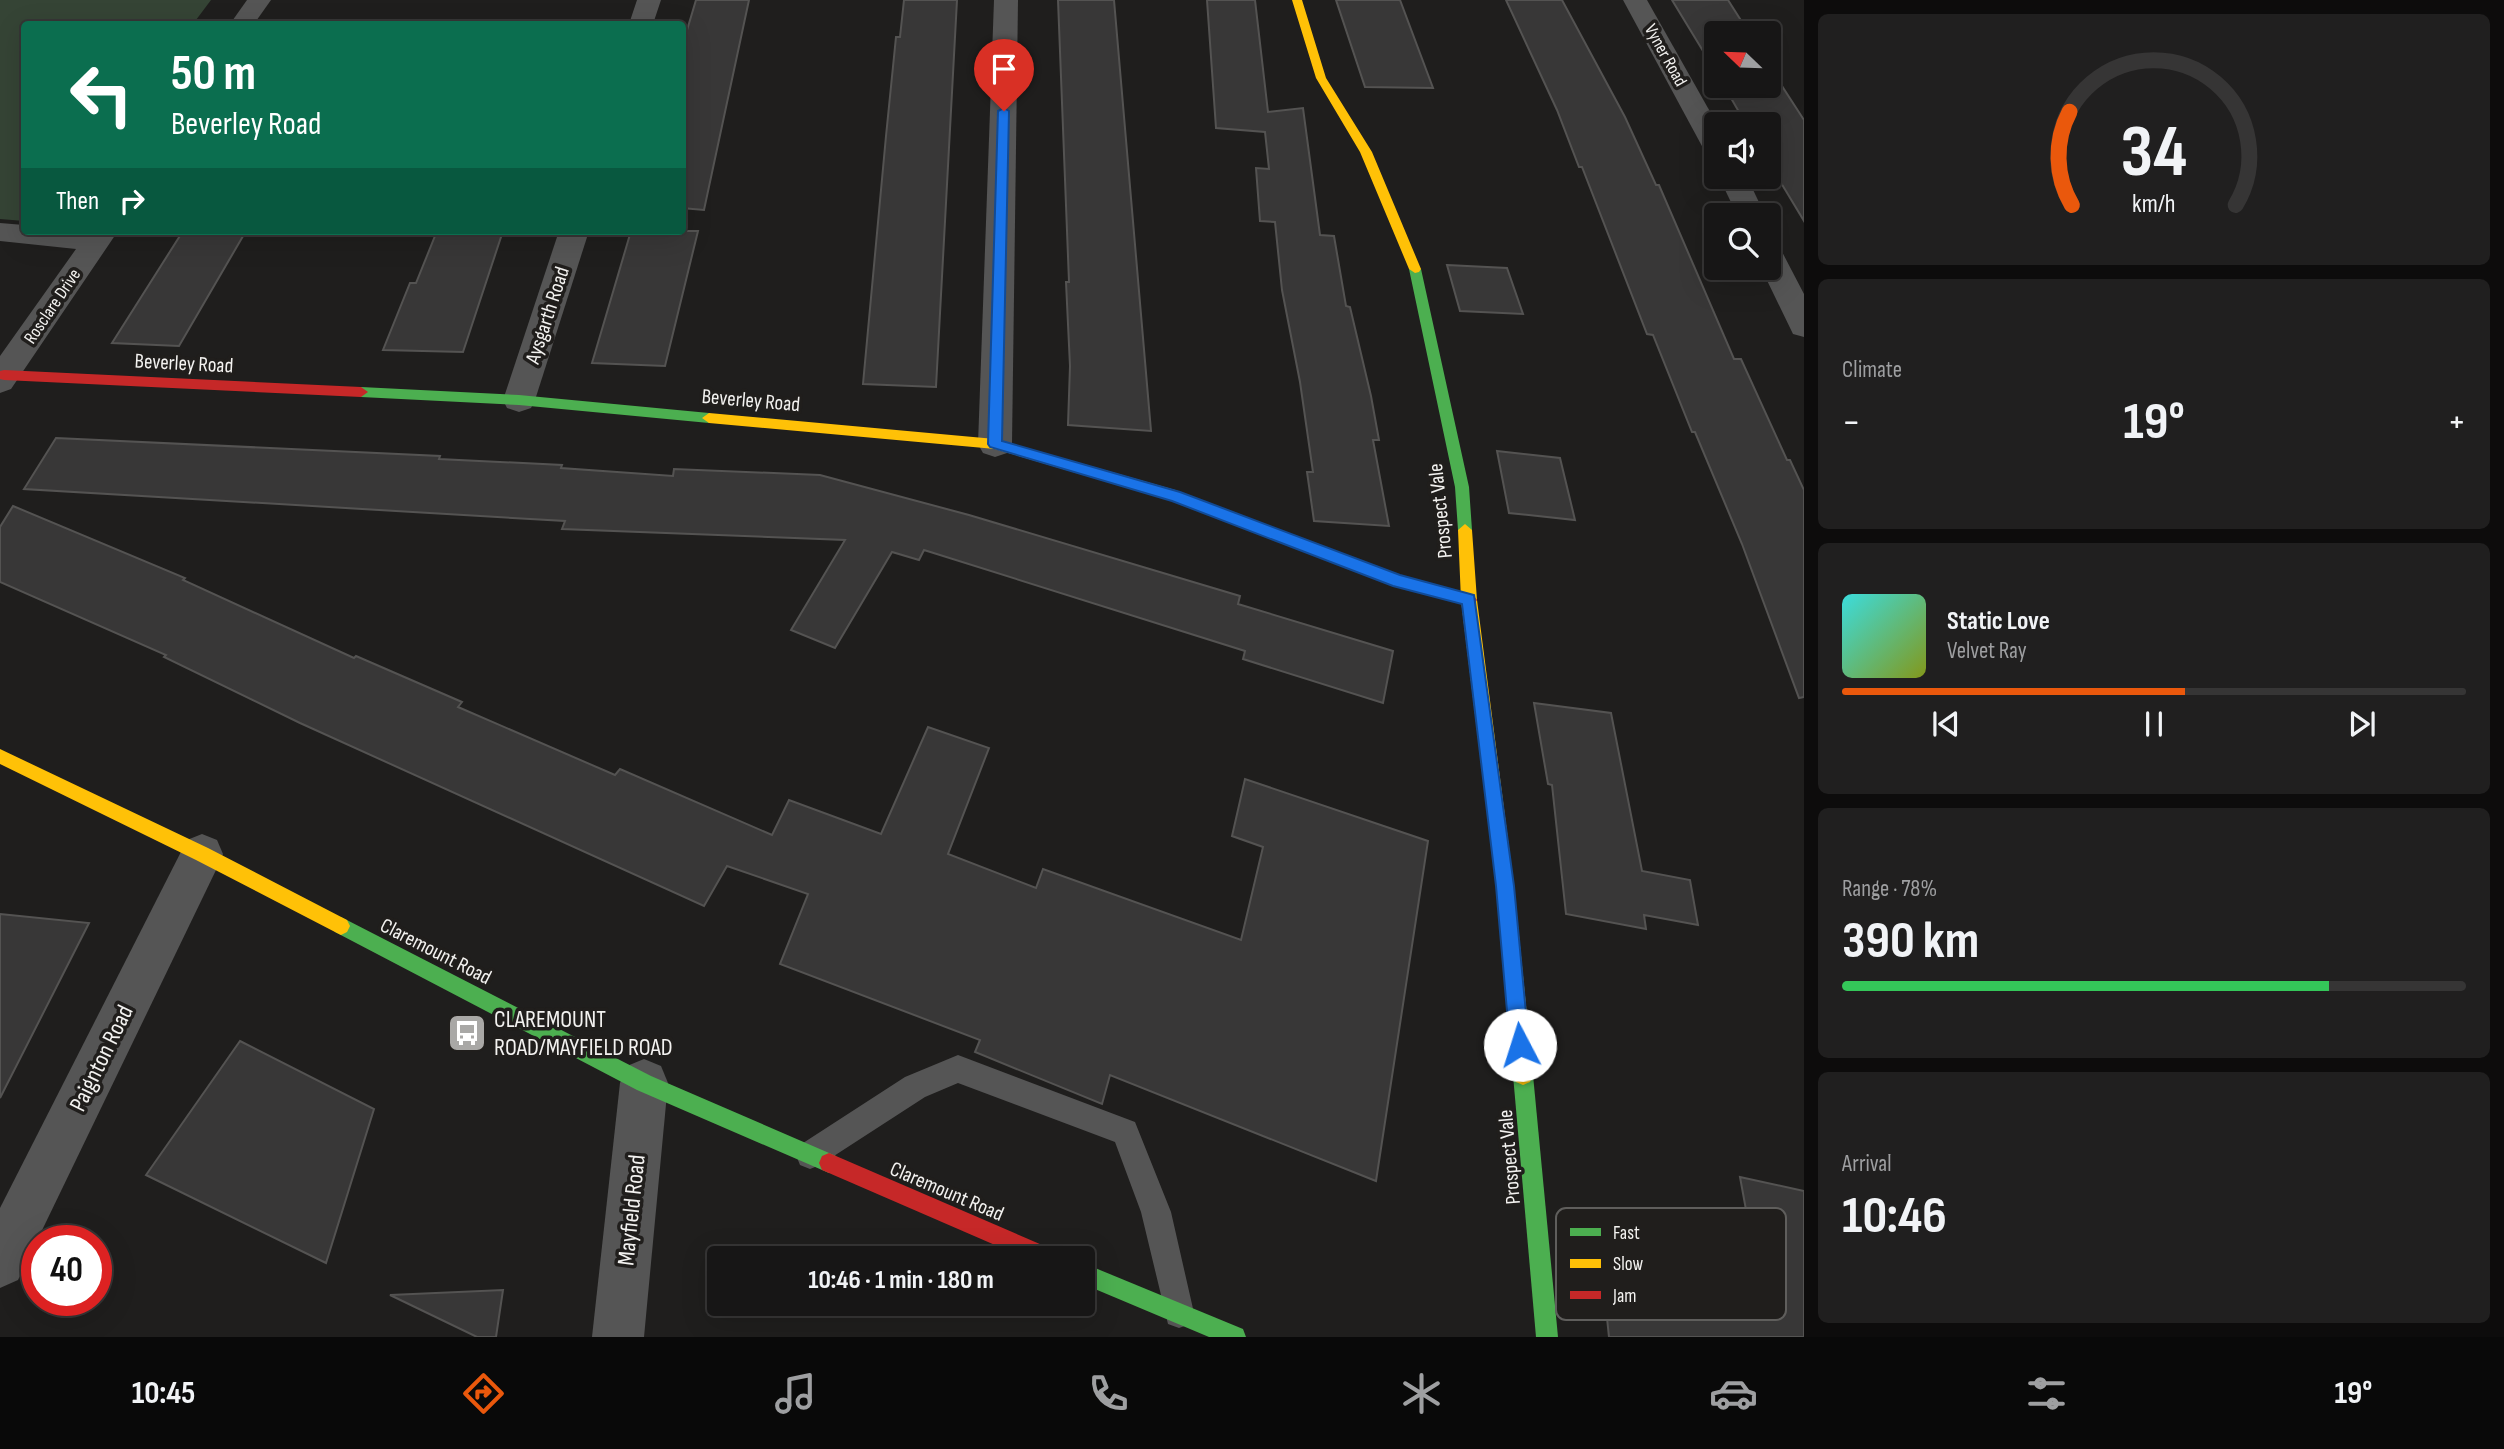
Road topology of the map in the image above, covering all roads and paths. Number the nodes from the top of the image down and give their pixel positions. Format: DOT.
graph roads {
  1 [pos="259,0"];
  2 [pos="649,0"];
  3 [pos="1006,0"];
  4 [pos="1297,0"];
  5 [pos="1636,0"];
  6 [pos="244,21"];
  7 [pos="642,21"];
  8 [pos="1704,124"];
  9 [pos="0,233"];
  10 [pos="21,234"];
  11 [pos="67,235"];
  12 [pos="573,235"];
  13 [pos="100,236"];
  14 [pos="1781,278"];
  15 [pos="1804,326"];
  16 [pos="2,378"];
  17 [pos="519,400"];
  18 [pos="995,444"];
  19 [pos="1469,600"];
  20 [pos="0,756"];
  21 [pos="202,854"];
  22 [pos="644,1083"];
  23 [pos="810,1155"];
  24 [pos="1021,1246"];
  25 [pos="0,1262"];
  26 [pos="1095,1278"];
  27 [pos="1180,1314"];
  28 [pos="618,1337"];
  29 [pos="1235,1337"];
  30 [pos="1547,1337"];
  1 -- 6 [label="street"];
  2 -- 7 [label="street"];
  3 -- 18 [label="street"];
  4 -- 19 [label="street, Prospect Vale"];
  5 -- 8 [label="street, Vyner Road"];
  9 -- 10 [label="street"];
  11 -- 13 [label="street"];
  12 -- 17 [label="street, Aysgarth Road"];
  13 -- 16 [label="street, Rosclare Drive"];
  14 -- 15 [label="street"];
  16 -- 17 [label="street, Beverley Road"];
  17 -- 18 [label="street, Beverley Road"];
  18 -- 19 [label="street, Beverley Road"];
  19 -- 30 [label="street, Prospect Vale"];
  20 -- 21 [label="street, Claremount Road"];
  21 -- 22 [label="street, Claremount Road"];
  21 -- 25 [label="street, Paignton Road"];
  22 -- 23 [label="street, Claremount Road"];
  22 -- 28 [label="street, Mayfield Road"];
  23 -- 24 [label="street, Claremount Road"];
  23 -- 27 [label="lane"];
  26 -- 27 [label="street"];
  27 -- 29 [label="street"];
}
